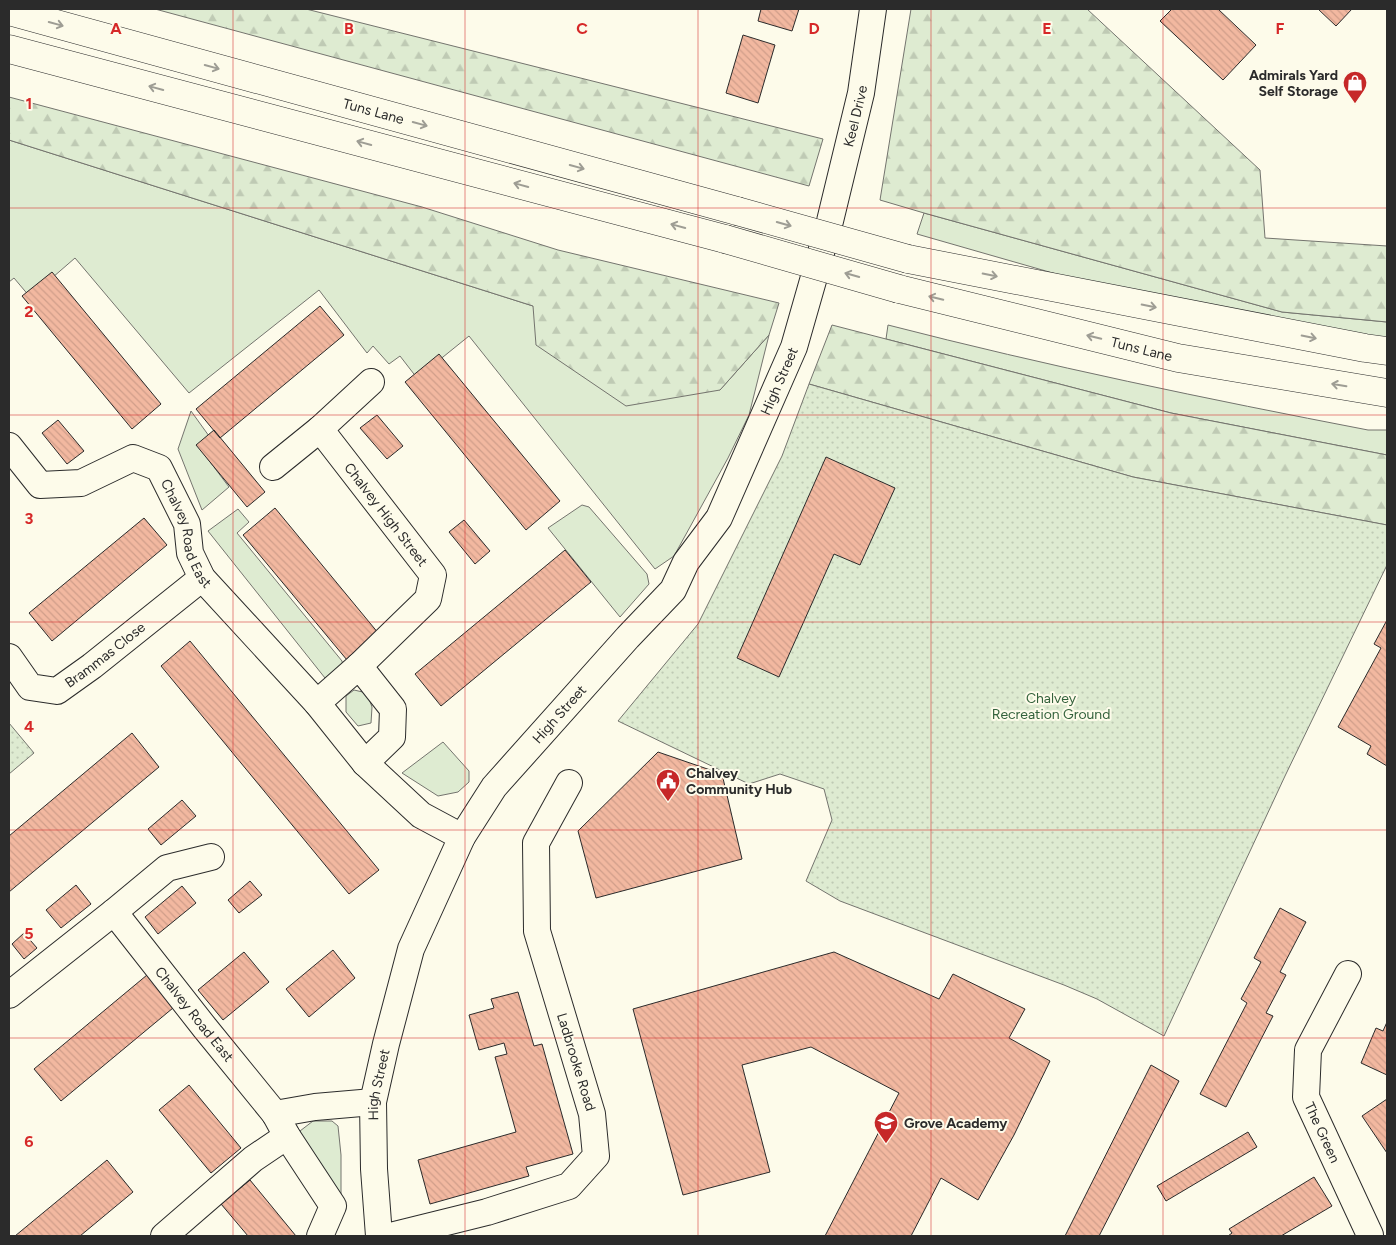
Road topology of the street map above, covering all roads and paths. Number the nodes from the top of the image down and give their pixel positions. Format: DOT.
graph roads {
  1 [pos="873,9"];
  2 [pos="9,11"];
  3 [pos="9,49"];
  4 [pos="830,221"];
  5 [pos="1387,351"];
  6 [pos="371,382"];
  7 [pos="1387,393"];
  8 [pos="320,430"];
  9 [pos="9,446"];
  10 [pos="273,467"];
  11 [pos="202,578"];
  12 [pos="9,657"];
  13 [pos="359,666"];
  14 [pos="317,703"];
  15 [pos="365,763"];
  16 [pos="569,783"];
  17 [pos="462,837"];
  18 [pos="211,857"];
  19 [pos="114,912"];
  20 [pos="1349,974"];
  21 [pos="9,995"];
  22 [pos="373,1102"];
  23 [pos="281,1125"];
  24 [pos="1376,1230"];
  25 [pos="164,1236"];
  26 [pos="320,1236"];
  27 [pos="379,1236"];
  28 [pos="390,1236"];
  1 -- 4 [label="street, Keel Drive"];
  2 -- 5 [label="main road, Tuns Lane, one-way, bridge"];
  7 -- 3 [label="main road, Tuns Lane, one-way, bridge"];
  4 -- 17 [label="street, High Street"];
  6 -- 8 [label="street"];
  8 -- 10 [label="street"];
  8 -- 13 [label="street, Chalvey High Street"];
  9 -- 11 [label="street, Chalvey Road East"];
  11 -- 12 [label="street, Brammas Close"];
  11 -- 14 [label="street, Chalvey Road East"];
  13 -- 14 [label="street"];
  13 -- 15 [label="street"];
  14 -- 15 [label="street, Chalvey Road East"];
  15 -- 17 [label="street, Chalvey Road East"];
  16 -- 28 [label="street, Ladbrooke Road"];
  17 -- 22 [label="street, High Street"];
  18 -- 19 [label="street"];
  19 -- 21 [label="street"];
  19 -- 23 [label="street, Chalvey Road East"];
  20 -- 24 [label="street, The Green"];
  22 -- 23 [label="street"];
  22 -- 27 [label="street, High Street"];
  23 -- 25 [label="street"];
  23 -- 26 [label="street, Chalvey Road East"];
}
